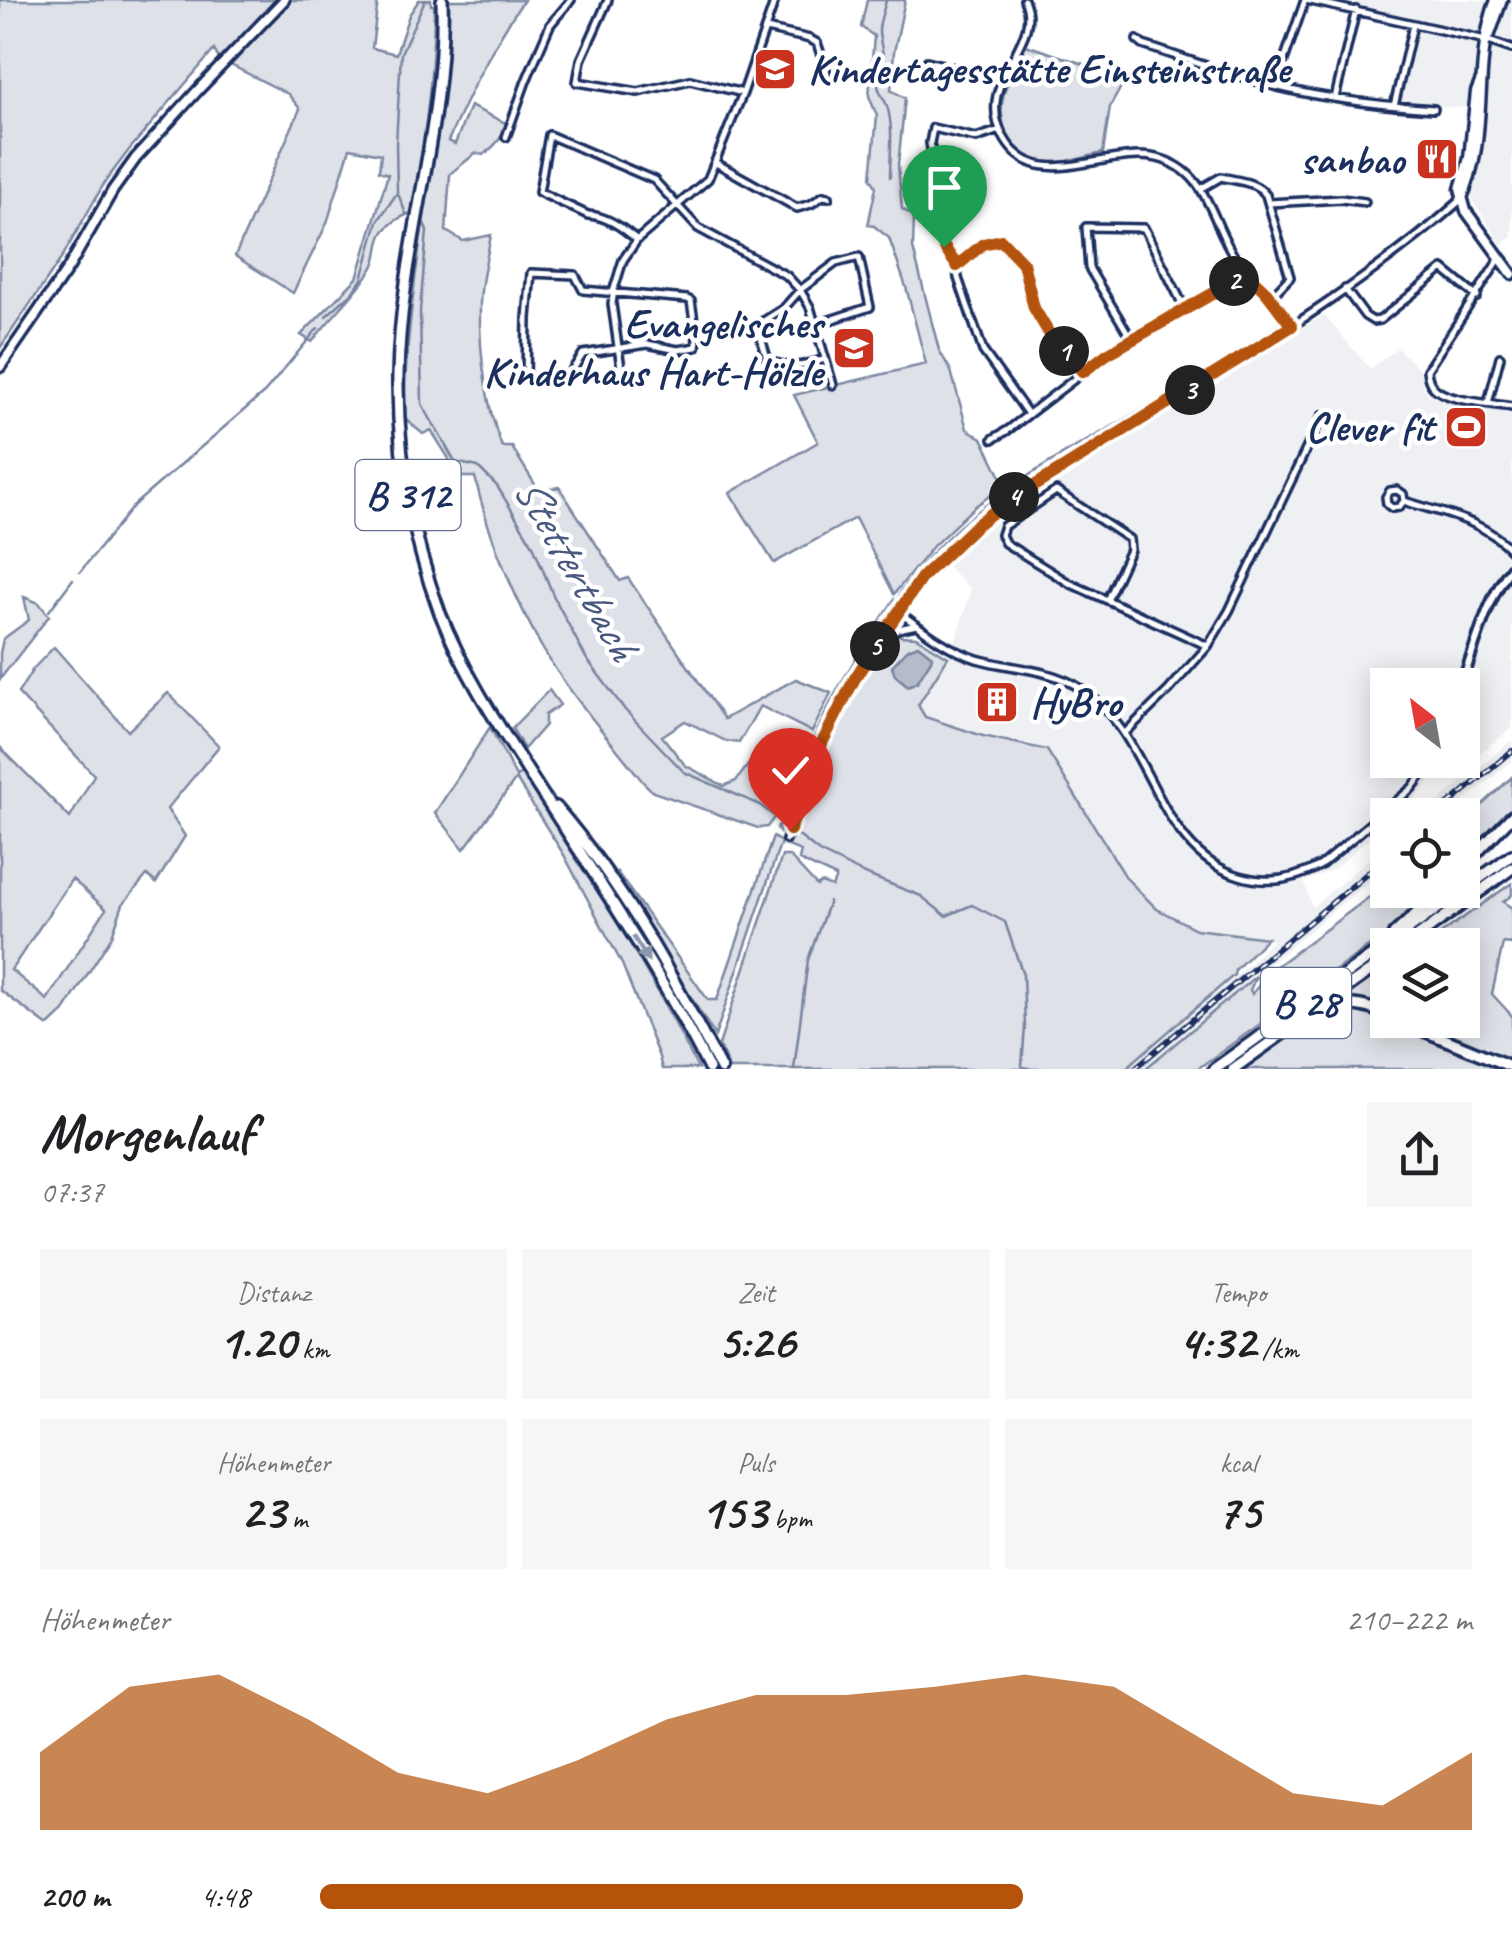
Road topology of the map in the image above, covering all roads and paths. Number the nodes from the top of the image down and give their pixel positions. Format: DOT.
graph roads {
  1 [pos="284,0"];
  2 [pos="442,0"];
  3 [pos="572,0"];
  4 [pos="608,0"];
  5 [pos="775,0"];
  6 [pos="1024,0"];
  7 [pos="1306,0"];
  8 [pos="1499,0"];
  9 [pos="1356,10"];
  10 [pos="1413,25"];
  11 [pos="766,29"];
  12 [pos="1137,40"];
  13 [pos="1486,40"];
  14 [pos="1512,49"];
  15 [pos="926,61"];
  16 [pos="827,73"];
  17 [pos="1000,80"];
  18 [pos="1275,86"];
  19 [pos="743,92"];
  20 [pos="1335,98"];
  21 [pos="1394,106"];
  22 [pos="1434,109"];
  23 [pos="1000,130"];
  24 [pos="506,137"];
  25 [pos="933,160"];
  26 [pos="716,163"];
  27 [pos="1201,188"];
  28 [pos="829,198"];
  29 [pos="1461,200"];
  30 [pos="1269,202"];
  31 [pos="1366,202"];
  32 [pos="676,206"];
  33 [pos="637,240"];
  34 [pos="944,247"];
  35 [pos="1500,258"];
  36 [pos="957,266"];
  37 [pos="1247,274"];
  38 [pos="1512,274"];
  39 [pos="1345,289"];
  40 [pos="800,290"];
  41 [pos="614,293"];
  42 [pos="1477,297"];
  43 [pos="1270,298"];
  44 [pos="1185,309"];
  45 [pos="814,325"];
  46 [pos="1292,326"];
  47 [pos="1132,340"];
  48 [pos="618,348"];
  49 [pos="1500,357"];
  50 [pos="824,359"];
  51 [pos="0,366"];
  52 [pos="1083,372"];
  53 [pos="622,376"];
  54 [pos="833,384"];
  55 [pos="1488,403"];
  56 [pos="1512,407"];
  57 [pos="1028,414"];
  58 [pos="1322,416"];
  59 [pos="993,439"];
  60 [pos="1404,501"];
  61 [pos="1512,551"];
  62 [pos="1512,567"];
  63 [pos="1106,600"];
  64 [pos="899,612"];
  65 [pos="917,625"];
  66 [pos="878,641"];
  67 [pos="1208,646"];
  68 [pos="1468,668"];
  69 [pos="1125,733"];
  70 [pos="1420,778"];
  71 [pos="538,786"];
  72 [pos="1512,816"];
  73 [pos="786,840"];
  74 [pos="1480,849"];
  75 [pos="1512,855"];
  76 [pos="1512,868"];
  77 [pos="1422,908"];
  78 [pos="1400,928"];
  79 [pos="1411,928"];
  80 [pos="1429,928"];
  81 [pos="1370,958"];
  82 [pos="1370,971"];
  83 [pos="1370,1008"];
  84 [pos="1290,1028"];
  85 [pos="1443,1038"];
  86 [pos="1508,1066"];
  87 [pos="709,1069"];
  88 [pos="721,1069"];
  89 [pos="1214,1069"];
  90 [pos="1232,1069"];
  1 -- 51 [label="main road"];
  2 -- 71 [label="highway, B 312"];
  3 -- 24 [label="street"];
  4 -- 19 [label="street"];
  5 -- 11 [label="street"];
  6 -- 17 [label="street"];
  7 -- 9 [label="street"];
  7 -- 18 [label="street"];
  8 -- 13 [label="main road"];
  9 -- 10 [label="street"];
  9 -- 20 [label="street"];
  10 -- 13 [label="street"];
  10 -- 21 [label="street"];
  11 -- 16 [label="street"];
  11 -- 19 [label="street"];
  12 -- 18 [label="street"];
  13 -- 14 [label="street"];
  13 -- 29 [label="main road"];
  15 -- 17 [label="street"];
  17 -- 23 [label="street"];
  18 -- 20 [label="street"];
  19 -- 26 [label="street"];
  20 -- 21 [label="street"];
  21 -- 22 [label="street"];
  23 -- 25 [label="street"];
  23 -- 27 [label="street"];
  26 -- 28 [label="street"];
  26 -- 32 [label="street"];
  27 -- 30 [label="street"];
  27 -- 37 [label="street"];
  29 -- 35 [label="main road"];
  29 -- 39 [label="street"];
  30 -- 31 [label="street"];
  30 -- 43 [label="street"];
  32 -- 33 [label="street"];
  32 -- 33 [label="street"];
  32 -- 40 [label="street"];
  33 -- 41 [label="street"];
  34 -- 36 [label="street"];
  35 -- 38 [label="main road"];
  35 -- 42 [label="street"];
  36 -- 52 [label="street"];
  36 -- 57 [label="street"];
  37 -- 43 [label="street"];
  37 -- 44 [label="street"];
  39 -- 42 [label="street"];
  39 -- 46 [label="street"];
  40 -- 45 [label="street"];
  40 -- 45 [label="street"];
  40 -- 50 [label="street"];
  41 -- 48 [label="street"];
  41 -- 48 [label="street"];
  41 -- 48 [label="street"];
  42 -- 55 [label="street"];
  43 -- 46 [label="street"];
  44 -- 47 [label="street"];
  44 -- 47 [label="street"];
  45 -- 50 [label="street"];
  46 -- 64 [label="street"];
  47 -- 52 [label="street"];
  48 -- 53 [label="street"];
  49 -- 55 [label="street"];
  50 -- 54 [label="street"];
  52 -- 57 [label="street"];
  55 -- 56 [label="street"];
  57 -- 59 [label="street"];
  58 -- 67 [label="street"];
  60 -- 61 [label="street"];
  62 -- 68 [label="street"];
  63 -- 63 [label="street"];
  63 -- 67 [label="street"];
  64 -- 65 [label="street"];
  64 -- 66 [label="street"];
  65 -- 66 [label="street"];
  65 -- 69 [label="street"];
  66 -- 73 [label="street"];
  67 -- 69 [label="street"];
  69 -- 70 [label="street"];
  71 -- 87 [label="highway, B 312, one-way"];
  71 -- 88 [label="highway, B 312"];
  72 -- 74 [label="highway"];
  75 -- 79 [label="highway, B 28"];
  76 -- 80 [label="highway"];
  77 -- 78 [label="highway"];
  81 -- 89 [label="highway, B 28"];
  82 -- 84 [label="highway, B 28"];
  83 -- 84 [label="highway"];
  84 -- 90 [label="highway, B 28"];
  85 -- 86 [label="highway"];
}
